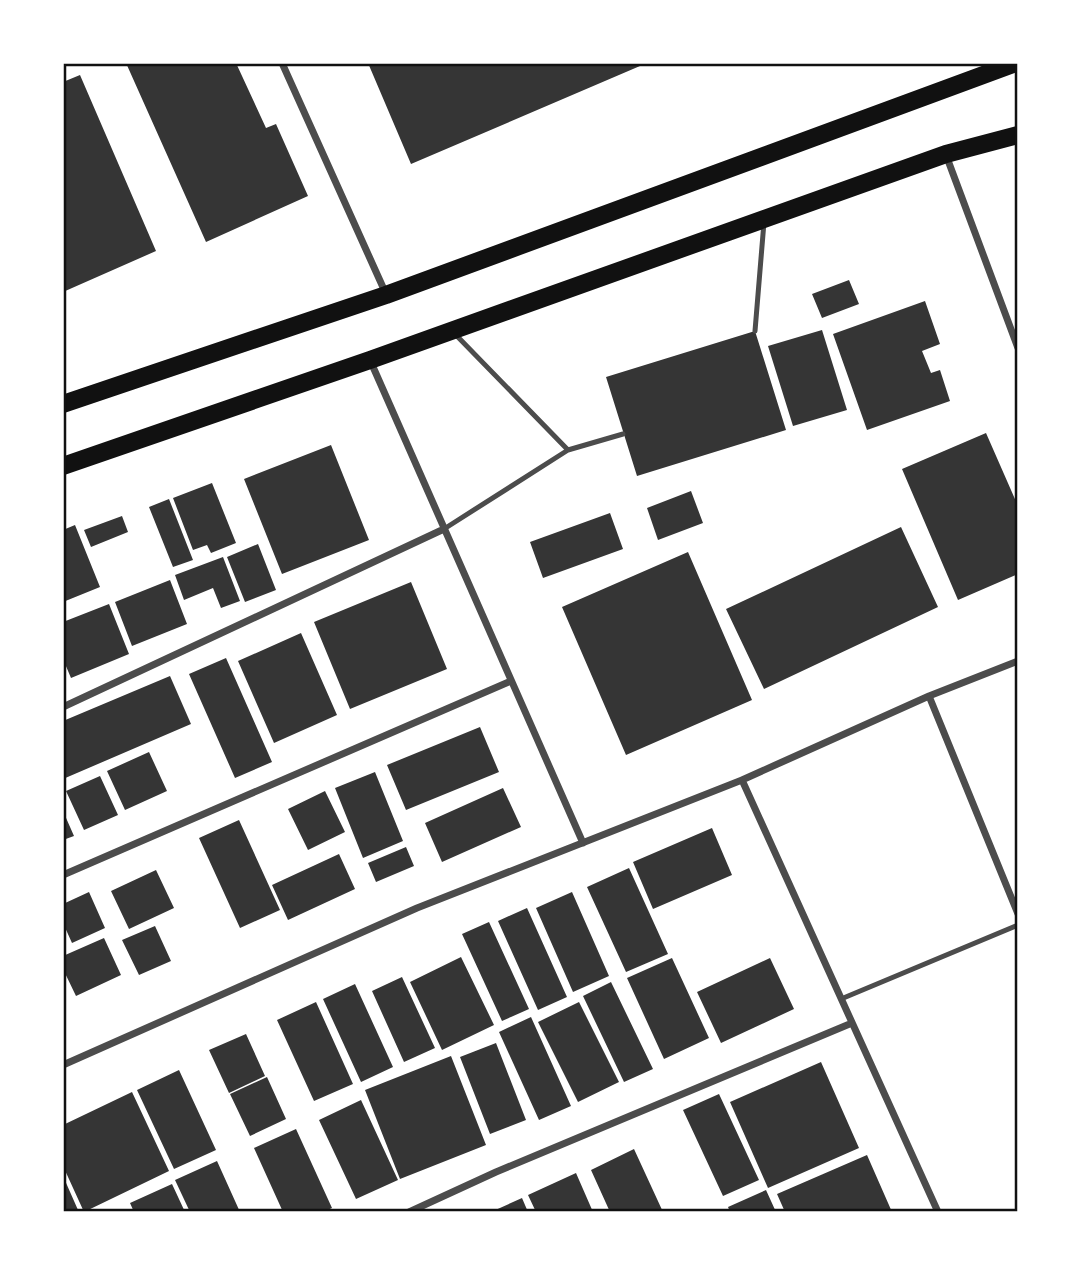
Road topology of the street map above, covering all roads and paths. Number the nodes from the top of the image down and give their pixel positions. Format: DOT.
graph roads {
  1 [pos="282,63"];
  2 [pos="1016,63"];
  3 [pos="1018,135"];
  4 [pos="946,154"];
  5 [pos="764,219"];
  6 [pos="386,295"];
  7 [pos="452,331"];
  8 [pos="755,331"];
  9 [pos="1018,348"];
  10 [pos="370,360"];
  11 [pos="63,404"];
  12 [pos="623,433"];
  13 [pos="568,450"];
  14 [pos="63,466"];
  15 [pos="444,529"];
  16 [pos="1018,661"];
  17 [pos="511,681"];
  18 [pos="929,696"];
  19 [pos="63,707"];
  20 [pos="742,780"];
  21 [pos="583,843"];
  22 [pos="63,874"];
  23 [pos="1018,914"];
  24 [pos="1018,925"];
  25 [pos="841,999"];
  26 [pos="852,1023"];
  27 [pos="63,1065"];
  28 [pos="409,1212"];
  29 [pos="938,1212"];
  1 -- 6 [label="street"];
  2 -- 6 [label="main road"];
  3 -- 4 [label="main road"];
  4 -- 5 [label="main road"];
  4 -- 9 [label="street"];
  5 -- 7 [label="main road"];
  5 -- 8 [label="lane"];
  6 -- 11 [label="main road"];
  7 -- 10 [label="main road"];
  7 -- 13 [label="lane"];
  10 -- 14 [label="main road"];
  10 -- 15 [label="street"];
  12 -- 13 [label="lane"];
  13 -- 15 [label="lane"];
  15 -- 17 [label="street"];
  15 -- 19 [label="street"];
  16 -- 18 [label="street"];
  17 -- 21 [label="street"];
  17 -- 22 [label="street"];
  18 -- 20 [label="street"];
  18 -- 23 [label="street"];
  20 -- 21 [label="street"];
  20 -- 25 [label="street"];
  21 -- 27 [label="street"];
  24 -- 25 [label="lane"];
  25 -- 26 [label="street"];
  26 -- 28 [label="street"];
  26 -- 29 [label="street"];
}
